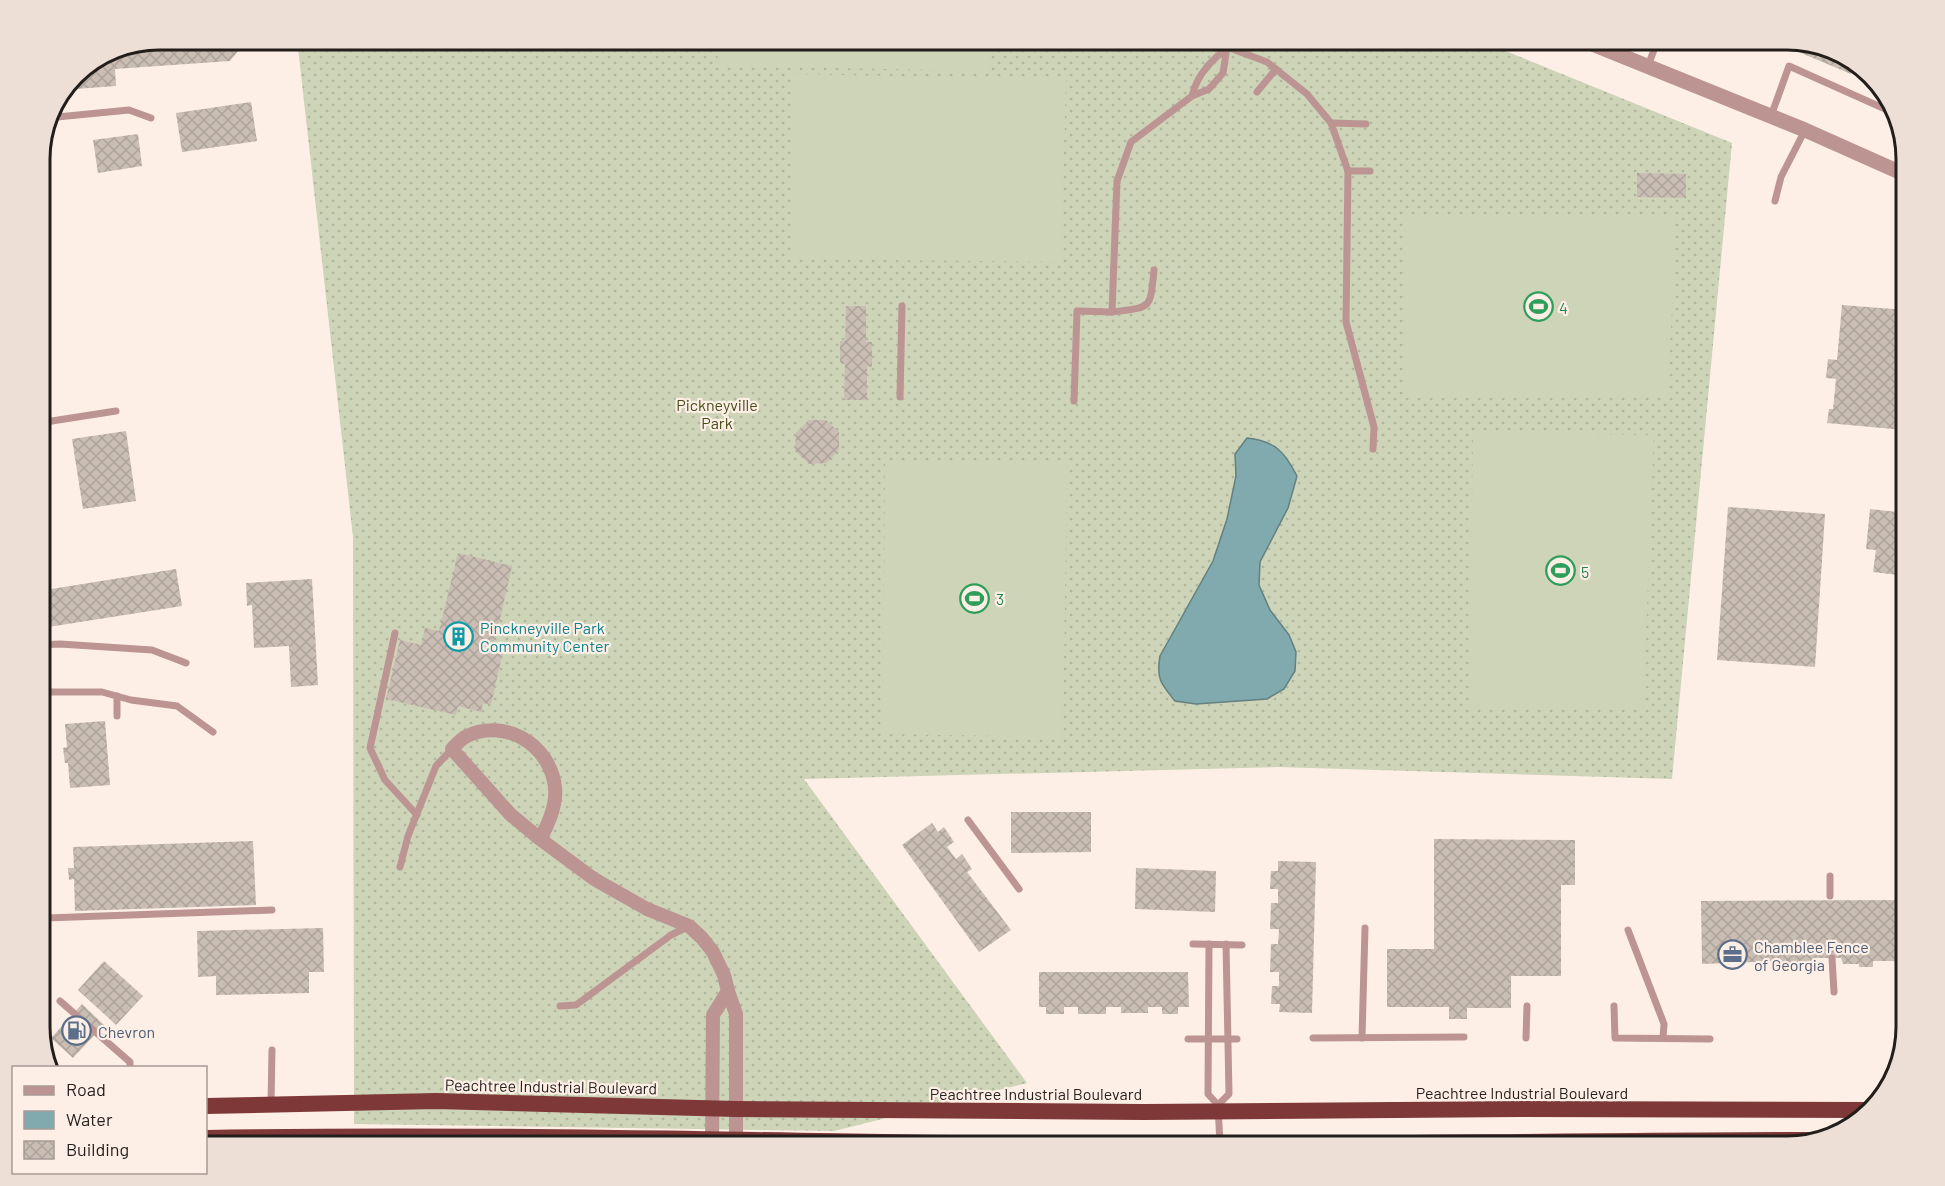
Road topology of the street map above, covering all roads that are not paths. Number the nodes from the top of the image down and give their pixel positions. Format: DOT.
graph roads {
  1 [pos="1224,50"];
  2 [pos="1227,50"];
  3 [pos="1235,50"];
  4 [pos="1608,50"];
  5 [pos="1654,50"];
  6 [pos="1648,66"];
  7 [pos="1276,69"];
  8 [pos="1257,92"];
  9 [pos="1192,96"];
  10 [pos="1883,108"];
  11 [pos="1771,116"];
  12 [pos="58,117"];
  13 [pos="151,118"];
  14 [pos="1331,123"];
  15 [pos="1366,124"];
  16 [pos="1806,130"];
  17 [pos="1895,170"];
  18 [pos="1348,171"];
  19 [pos="1370,171"];
  20 [pos="1775,201"];
  21 [pos="1154,270"];
  22 [pos="902,306"];
  23 [pos="1112,312"];
  24 [pos="900,397"];
  25 [pos="1074,401"];
  26 [pos="116,411"];
  27 [pos="50,421"];
  28 [pos="1373,449"];
  29 [pos="394,633"];
  30 [pos="50,644"];
  31 [pos="186,663"];
  32 [pos="50,692"];
  33 [pos="117,696"];
  34 [pos="117,716"];
  35 [pos="213,732"];
  36 [pos="452,749"];
  37 [pos="417,815"];
  38 [pos="968,820"];
  39 [pos="540,839"];
  40 [pos="400,867"];
  41 [pos="1830,876"];
  42 [pos="1019,889"];
  43 [pos="1830,896"];
  44 [pos="272,910"];
  45 [pos="50,918"];
  46 [pos="689,926"];
  47 [pos="1365,928"];
  48 [pos="1628,930"];
  49 [pos="1193,944"];
  50 [pos="1209,944"];
  51 [pos="1226,944"];
  52 [pos="1242,945"];
  53 [pos="1832,958"];
  54 [pos="728,991"];
  55 [pos="1833,992"];
  56 [pos="60,1001"];
  57 [pos="560,1006"];
  58 [pos="1527,1006"];
  59 [pos="1614,1006"];
  60 [pos="1464,1037"];
  61 [pos="1313,1038"];
  62 [pos="1362,1038"];
  63 [pos="1526,1038"];
  64 [pos="1663,1038"];
  65 [pos="1188,1039"];
  66 [pos="1209,1039"];
  67 [pos="1227,1039"];
  68 [pos="1237,1039"];
  69 [pos="1710,1039"];
  70 [pos="272,1050"];
  71 [pos="130,1066"];
  72 [pos="271,1104"];
  73 [pos="207,1106"];
  74 [pos="711,1108"];
  75 [pos="1218,1108"];
  76 [pos="736,1109"];
  77 [pos="1858,1110"];
  78 [pos="712,1136"];
  79 [pos="736,1136"];
  80 [pos="1219,1136"];
  1 -- 9 [label="lane"];
  2 -- 9 [label="lane"];
  3 -- 7 [label="lane"];
  4 -- 6 [label="street"];
  5 -- 6 [label="lane"];
  6 -- 11 [label="street"];
  7 -- 8 [label="lane"];
  7 -- 14 [label="lane"];
  9 -- 23 [label="lane"];
  10 -- 11 [label="lane"];
  11 -- 16 [label="street"];
  12 -- 13 [label="lane"];
  14 -- 15 [label="lane"];
  14 -- 18 [label="lane"];
  16 -- 17 [label="street"];
  16 -- 20 [label="lane"];
  18 -- 19 [label="lane"];
  18 -- 28 [label="lane"];
  21 -- 23 [label="lane"];
  22 -- 24 [label="lane"];
  23 -- 25 [label="lane"];
  26 -- 27 [label="lane"];
  29 -- 37 [label="lane"];
  30 -- 31 [label="lane"];
  32 -- 33 [label="lane"];
  33 -- 34 [label="lane"];
  33 -- 35 [label="lane"];
  36 -- 37 [label="lane"];
  36 -- 39 [label="street"];
  36 -- 39 [label="street"];
  37 -- 40 [label="lane"];
  38 -- 42 [label="lane"];
  39 -- 46 [label="street"];
  41 -- 43 [label="lane"];
  44 -- 45 [label="lane"];
  46 -- 54 [label="street"];
  46 -- 57 [label="lane"];
  47 -- 62 [label="lane"];
  48 -- 64 [label="lane"];
  49 -- 50 [label="lane"];
  50 -- 51 [label="lane"];
  50 -- 66 [label="lane"];
  51 -- 52 [label="lane"];
  51 -- 67 [label="lane"];
  53 -- 55 [label="lane"];
  54 -- 74 [label="street"];
  54 -- 76 [label="street"];
  56 -- 71 [label="lane"];
  58 -- 63 [label="lane"];
  59 -- 64 [label="lane"];
  60 -- 62 [label="lane"];
  61 -- 62 [label="lane"];
  64 -- 69 [label="lane"];
  65 -- 66 [label="lane"];
  66 -- 67 [label="lane"];
  66 -- 75 [label="lane"];
  67 -- 68 [label="lane"];
  67 -- 75 [label="lane"];
  70 -- 72 [label="lane"];
  72 -- 73 [label="highway, Peachtree Industrial Boulevard"];
  72 -- 74 [label="highway, Peachtree Industrial Boulevard"];
  74 -- 76 [label="highway, Peachtree Industrial Boulevard"];
  74 -- 78 [label="street"];
  75 -- 76 [label="highway, Peachtree Industrial Boulevard"];
  75 -- 77 [label="highway, Peachtree Industrial Boulevard"];
  75 -- 80 [label="lane"];
  76 -- 79 [label="street"];
}
